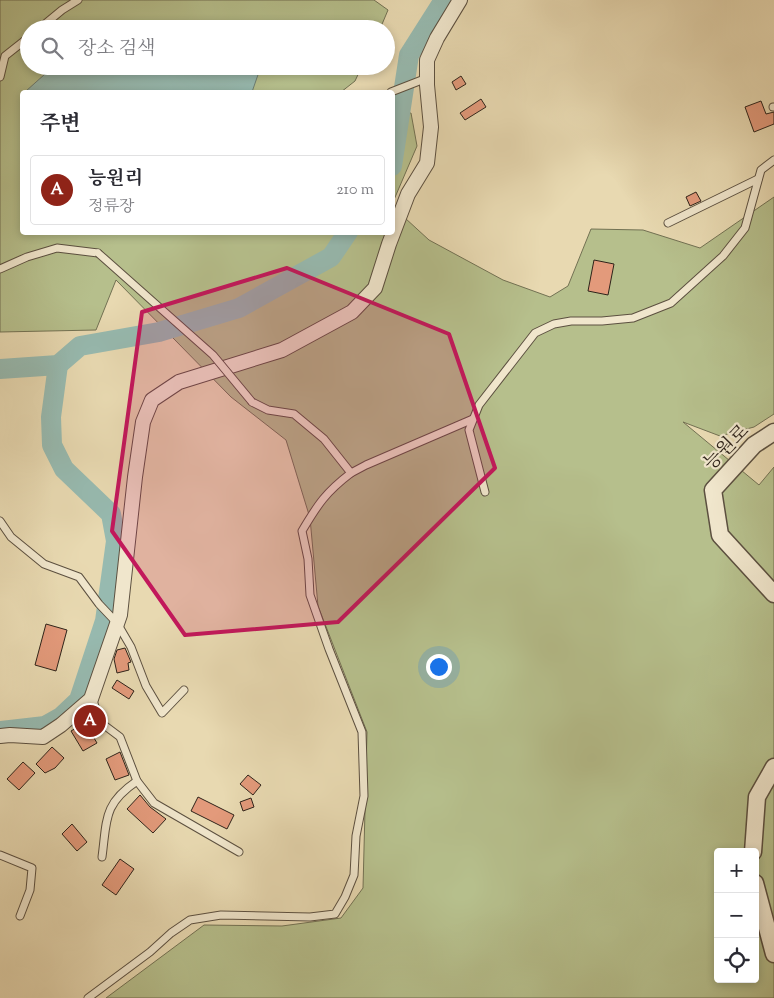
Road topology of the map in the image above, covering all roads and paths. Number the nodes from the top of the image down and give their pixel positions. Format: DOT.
graph roads {
  1 [pos="78,0"];
  2 [pos="460,0"];
  3 [pos="50,20"];
  4 [pos="20,44"];
  5 [pos="0,77"];
  6 [pos="426,78"];
  7 [pos="395,91"];
  8 [pos="774,160"];
  9 [pos="758,178"];
  10 [pos="668,223"];
  11 [pos="395,228"];
  12 [pos="392,235"];
  13 [pos="0,269"];
  14 [pos="473,419"];
  15 [pos="774,432"];
  16 [pos="351,473"];
  17 [pos="485,492"];
  18 [pos="0,521"];
  19 [pos="774,594"];
  20 [pos="117,623"];
  21 [pos="184,690"];
  22 [pos="92,697"];
  23 [pos="0,736"];
  24 [pos="774,767"];
  25 [pos="137,781"];
  26 [pos="753,848"];
  27 [pos="239,852"];
  28 [pos="0,855"];
  29 [pos="102,857"];
  30 [pos="758,893"];
  31 [pos="20,916"];
  32 [pos="774,954"];
  33 [pos="88,998"];
  1 -- 3 [label="lane"];
  2 -- 6 [label="street"];
  4 -- 5 [label="lane"];
  6 -- 7 [label="lane"];
  6 -- 11 [label="street"];
  8 -- 9 [label="lane"];
  9 -- 10 [label="lane"];
  9 -- 14 [label="lane"];
  12 -- 20 [label="street"];
  13 -- 16 [label="lane, bridge"];
  14 -- 16 [label="lane"];
  14 -- 17 [label="lane"];
  15 -- 19 [label="street, 능원로"];
  16 -- 33 [label="lane"];
  18 -- 20 [label="lane"];
  20 -- 21 [label="lane"];
  20 -- 22 [label="street"];
  22 -- 23 [label="street"];
  22 -- 25 [label="lane"];
  24 -- 26 [label="street"];
  25 -- 27 [label="lane"];
  25 -- 29 [label="lane"];
  28 -- 31 [label="lane"];
  30 -- 32 [label="street"];
}
